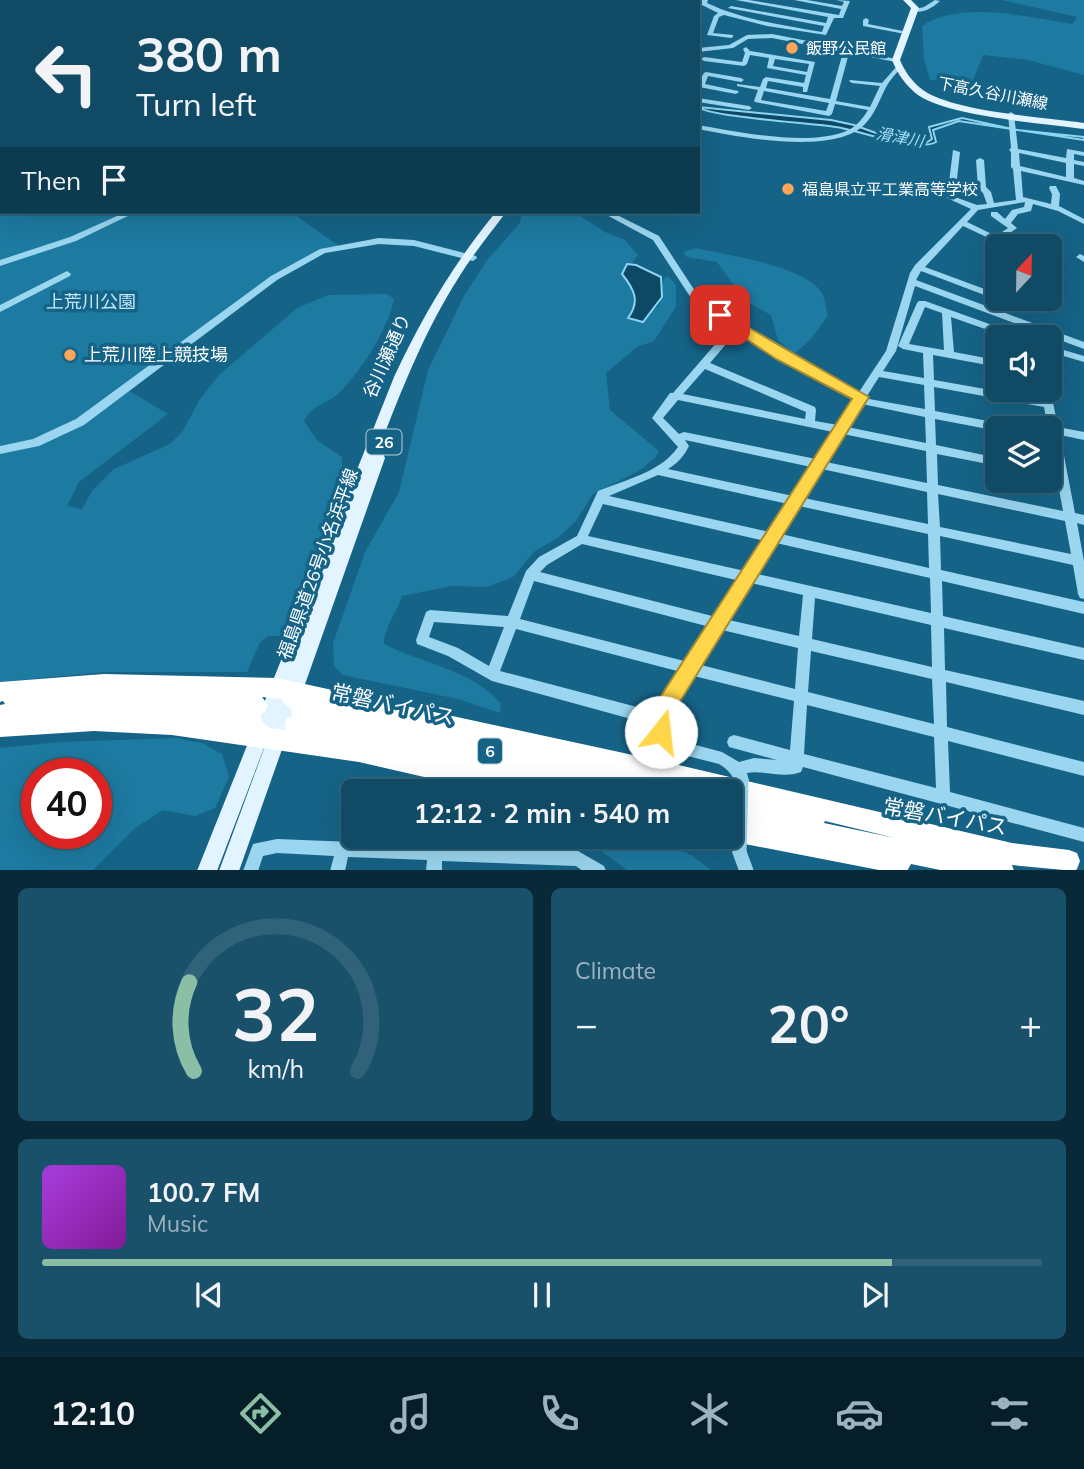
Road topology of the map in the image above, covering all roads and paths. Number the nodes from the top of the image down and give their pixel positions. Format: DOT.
graph roads {
  1 [pos="739,0"];
  2 [pos="797,0"];
  3 [pos="839,0"];
  4 [pos="907,0"];
  5 [pos="937,1"];
  6 [pos="704,2"];
  7 [pos="779,3"];
  8 [pos="845,8"];
  9 [pos="914,10"];
  10 [pos="723,12"];
  11 [pos="772,15"];
  12 [pos="832,15"];
  13 [pos="866,20"];
  14 [pos="767,24"];
  15 [pos="828,25"];
  16 [pos="905,32"];
  17 [pos="700,33"];
  18 [pos="709,34"];
  19 [pos="731,36"];
  20 [pos="772,36"];
  21 [pos="867,43"];
  22 [pos="737,45"];
  23 [pos="847,49"];
  24 [pos="700,50"];
  25 [pos="748,53"];
  26 [pos="864,54"];
  27 [pos="773,57"];
  28 [pos="704,58"];
  29 [pos="897,63"];
  30 [pos="744,64"];
  31 [pos="810,74"];
  32 [pos="852,80"];
  33 [pos="700,85"];
  34 [pos="806,85"];
  35 [pos="885,85"];
  36 [pos="739,86"];
  37 [pos="762,89"];
  38 [pos="803,97"];
  39 [pos="700,100"];
  40 [pos="832,103"];
  41 [pos="731,104"];
  42 [pos="749,108"];
  43 [pos="871,109"];
  44 [pos="1011,114"];
  45 [pos="1084,126"];
  46 [pos="700,127"];
  47 [pos="1013,150"];
  48 [pos="956,152"];
  49 [pos="1084,154"];
  50 [pos="980,160"];
  51 [pos="1070,161"];
  52 [pos="1084,164"];
  53 [pos="1016,167"];
  54 [pos="1070,180"];
  55 [pos="1084,183"];
  56 [pos="1052,188"];
  57 [pos="1025,200"];
  58 [pos="1055,207"];
  59 [pos="976,208"];
  60 [pos="992,210"];
  61 [pos="128,214"];
  62 [pos="499,214"];
  63 [pos="508,214"];
  64 [pos="609,214"];
  65 [pos="1007,222"];
  66 [pos="1084,222"];
  67 [pos="963,223"];
  68 [pos="469,257"];
  69 [pos="0,263"];
  70 [pos="918,267"];
  71 [pos="67,274"];
  72 [pos="911,281"];
  73 [pos="985,292"];
  74 [pos="0,309"];
  75 [pos="946,311"];
  76 [pos="985,325"];
  77 [pos="736,326"];
  78 [pos="1084,346"];
  79 [pos="928,352"];
  80 [pos="1062,353"];
  81 [pos="949,356"];
  82 [pos="1084,359"];
  83 [pos="985,361"];
  84 [pos="702,364"];
  85 [pos="877,373"];
  86 [pos="929,382"];
  87 [pos="674,396"];
  88 [pos="861,397"];
  89 [pos="1048,404"];
  90 [pos="930,414"];
  91 [pos="1050,416"];
  92 [pos="810,424"];
  93 [pos="985,424"];
  94 [pos="839,431"];
  95 [pos="1062,435"];
  96 [pos="1084,436"];
  97 [pos="679,438"];
  98 [pos="932,448"];
  99 [pos="0,450"];
  100 [pos="985,460"];
  101 [pos="817,465"];
  102 [pos="657,471"];
  103 [pos="933,487"];
  104 [pos="1061,493"];
  105 [pos="599,498"];
  106 [pos="794,502"];
  107 [pos="1068,516"];
  108 [pos="1084,520"];
  109 [pos="934,530"];
  110 [pos="581,539"];
  111 [pos="771,539"];
  112 [pos="1078,561"];
  113 [pos="936,573"];
  114 [pos="530,575"];
  115 [pos="745,579"];
  116 [pos="809,593"];
  117 [pos="1084,594"];
  118 [pos="1084,608"];
  119 [pos="509,622"];
  120 [pos="718,623"];
  121 [pos="937,623"];
  122 [pos="805,643"];
  123 [pos="1084,654"];
  124 [pos="689,669"];
  125 [pos="939,674"];
  126 [pos="492,675"];
  127 [pos="0,692"];
  128 [pos="801,697"];
  129 [pos="291,701"];
  130 [pos="0,702"];
  131 [pos="1084,708"];
  132 [pos="0,716"];
  133 [pos="659,720"];
  134 [pos="0,727"];
  135 [pos="262,728"];
  136 [pos="941,732"];
  137 [pos="734,742"];
  138 [pos="798,760"];
  139 [pos="1084,769"];
  140 [pos="741,775"];
  141 [pos="479,779"];
  142 [pos="574,779"];
  143 [pos="621,779"];
  144 [pos="741,779"];
  145 [pos="943,797"];
  146 [pos="743,803"];
  147 [pos="743,818"];
  148 [pos="1084,835"];
  149 [pos="743,843"];
  150 [pos="341,849"];
  151 [pos="343,849"];
  152 [pos="739,849"];
  153 [pos="435,854"];
  154 [pos="1069,861"];
  155 [pos="1012,863"];
  156 [pos="207,870"];
  157 [pos="229,870"];
  158 [pos="250,870"];
  159 [pos="337,870"];
  160 [pos="434,870"];
  161 [pos="599,870"];
  162 [pos="747,870"];
  163 [pos="982,870"];
  1 -- 7 [label="street"];
  2 -- 8 [label="street"];
  3 -- 8 [label="street"];
  4 -- 9 [label="main road"];
  5 -- 9 [label="street"];
  6 -- 10 [label="street"];
  6 -- 11 [label="street"];
  7 -- 11 [label="street"];
  7 -- 12 [label="street"];
  8 -- 12 [label="street"];
  9 -- 16 [label="main road"];
  10 -- 14 [label="street"];
  10 -- 18 [label="street"];
  11 -- 14 [label="street"];
  11 -- 15 [label="street"];
  12 -- 15 [label="street"];
  13 -- 16 [label="street"];
  14 -- 15 [label="street"];
  14 -- 20 [label="street"];
  16 -- 29 [label="main road"];
  17 -- 18 [label="street"];
  18 -- 19 [label="street"];
  20 -- 22 [label="street"];
  20 -- 23 [label="street"];
  21 -- 26 [label="street"];
  22 -- 24 [label="street"];
  22 -- 25 [label="street"];
  23 -- 26 [label="street"];
  23 -- 40 [label="street"];
  25 -- 27 [label="street"];
  25 -- 30 [label="street"];
  26 -- 29 [label="street"];
  27 -- 31 [label="street"];
  27 -- 31 [label="street"];
  28 -- 30 [label="street"];
  29 -- 35 [label="street"];
  29 -- 44 [label="main road, 下高久谷川瀬線"];
  30 -- 36 [label="street"];
  31 -- 34 [label="street"];
  32 -- 35 [label="street"];
  33 -- 36 [label="street"];
  33 -- 36 [label="street"];
  34 -- 37 [label="street"];
  34 -- 38 [label="street"];
  35 -- 43 [label="street"];
  36 -- 37 [label="street"];
  36 -- 41 [label="street"];
  37 -- 38 [label="street"];
  37 -- 40 [label="street"];
  38 -- 40 [label="street"];
  39 -- 41 [label="street"];
  40 -- 43 [label="street"];
  41 -- 42 [label="street"];
  43 -- 46 [label="street"];
  44 -- 45 [label="main road, 下高久谷川瀬線"];
  44 -- 47 [label="street"];
  47 -- 51 [label="street"];
  47 -- 53 [label="street"];
  48 -- 59 [label="street"];
  49 -- 51 [label="street"];
  50 -- 60 [label="street"];
  51 -- 52 [label="street"];
  51 -- 54 [label="street"];
  53 -- 54 [label="street"];
  53 -- 57 [label="street"];
  54 -- 55 [label="street"];
  56 -- 58 [label="street"];
  57 -- 58 [label="street"];
  57 -- 60 [label="street"];
  57 -- 65 [label="street"];
  58 -- 66 [label="street"];
  59 -- 60 [label="street"];
  59 -- 67 [label="street"];
  60 -- 65 [label="street"];
  61 -- 69 [label="street"];
  62 -- 68 [label="main road, 26"];
  63 -- 68 [label="main road, 福島県道26号小名浜平線 / 26"];
  64 -- 77 [label="street"];
  65 -- 67 [label="street"];
  67 -- 70 [label="street"];
  68 -- 99 [label="street"];
  68 -- 129 [label="main road, 福島県道26号小名浜平線 / 26"];
  70 -- 72 [label="street"];
  70 -- 73 [label="street"];
  71 -- 74 [label="street"];
  72 -- 78 [label="street"];
  72 -- 85 [label="street"];
  75 -- 76 [label="street"];
  75 -- 79 [label="street"];
  75 -- 81 [label="street"];
  77 -- 84 [label="street"];
  77 -- 88 [label="street"];
  79 -- 81 [label="street"];
  79 -- 86 [label="street"];
  80 -- 82 [label="street"];
  81 -- 83 [label="street"];
  84 -- 87 [label="street"];
  84 -- 92 [label="street"];
  85 -- 86 [label="street"];
  85 -- 88 [label="street"];
  86 -- 89 [label="street"];
  86 -- 90 [label="street"];
  87 -- 92 [label="street"];
  87 -- 97 [label="street"];
  88 -- 90 [label="street"];
  88 -- 94 [label="street"];
  89 -- 91 [label="street"];
  90 -- 93 [label="street"];
  90 -- 98 [label="street"];
  92 -- 94 [label="street"];
  94 -- 98 [label="street"];
  94 -- 101 [label="street"];
  95 -- 96 [label="street"];
  97 -- 101 [label="street"];
  97 -- 102 [label="street"];
  98 -- 100 [label="street"];
  98 -- 103 [label="street"];
  101 -- 103 [label="street"];
  101 -- 106 [label="street"];
  102 -- 105 [label="street"];
  102 -- 106 [label="street"];
  103 -- 107 [label="street"];
  103 -- 109 [label="street"];
  104 -- 107 [label="street"];
  105 -- 110 [label="street"];
  105 -- 111 [label="street"];
  106 -- 109 [label="street"];
  106 -- 111 [label="street"];
  107 -- 108 [label="street"];
  107 -- 112 [label="street"];
  109 -- 112 [label="street"];
  109 -- 113 [label="street"];
  110 -- 114 [label="street"];
  110 -- 115 [label="street"];
  111 -- 113 [label="street"];
  111 -- 115 [label="street"];
  112 -- 117 [label="street"];
  113 -- 118 [label="street"];
  113 -- 121 [label="street"];
  114 -- 119 [label="street"];
  114 -- 120 [label="street"];
  115 -- 116 [label="street"];
  115 -- 120 [label="street"];
  116 -- 121 [label="street"];
  116 -- 122 [label="street"];
  119 -- 124 [label="street"];
  119 -- 126 [label="street"];
  119 -- 126 [label="street"];
  120 -- 122 [label="street"];
  120 -- 124 [label="street"];
  121 -- 123 [label="street"];
  121 -- 125 [label="street"];
  122 -- 125 [label="street"];
  122 -- 128 [label="street"];
  124 -- 128 [label="street"];
  124 -- 133 [label="street"];
  125 -- 131 [label="street"];
  125 -- 136 [label="street"];
  126 -- 133 [label="street"];
  127 -- 129 [label="highway"];
  128 -- 136 [label="street"];
  128 -- 138 [label="street"];
  129 -- 135 [label="main road, 福島県道26号小名浜平線 / 26"];
  129 -- 142 [label="highway, 常磐バイパス / 6"];
  129 -- 143 [label="highway, 常磐バイパス / 6"];
  129 -- 155 [label="highway"];
  130 -- 135 [label="highway"];
  132 -- 135 [label="highway"];
  133 -- 140 [label="street"];
  134 -- 135 [label="highway"];
  135 -- 141 [label="highway"];
  135 -- 156 [label="main road, 26"];
  135 -- 157 [label="main road, 福島県道26号小名浜平線 / 26"];
  136 -- 139 [label="street"];
  136 -- 145 [label="street"];
  137 -- 138 [label="street"];
  138 -- 140 [label="street"];
  138 -- 145 [label="street"];
  140 -- 144 [label="street, bridge"];
  145 -- 148 [label="street"];
  146 -- 155 [label="highway, 常磐バイパス"];
  147 -- 155 [label="highway, 常磐バイパス"];
  149 -- 163 [label="highway"];
  150 -- 158 [label="street"];
  151 -- 153 [label="street"];
  151 -- 159 [label="street"];
  152 -- 162 [label="street"];
  153 -- 160 [label="street"];
  153 -- 161 [label="street"];
  154 -- 155 [label="highway, 常磐バイパス"];
}
